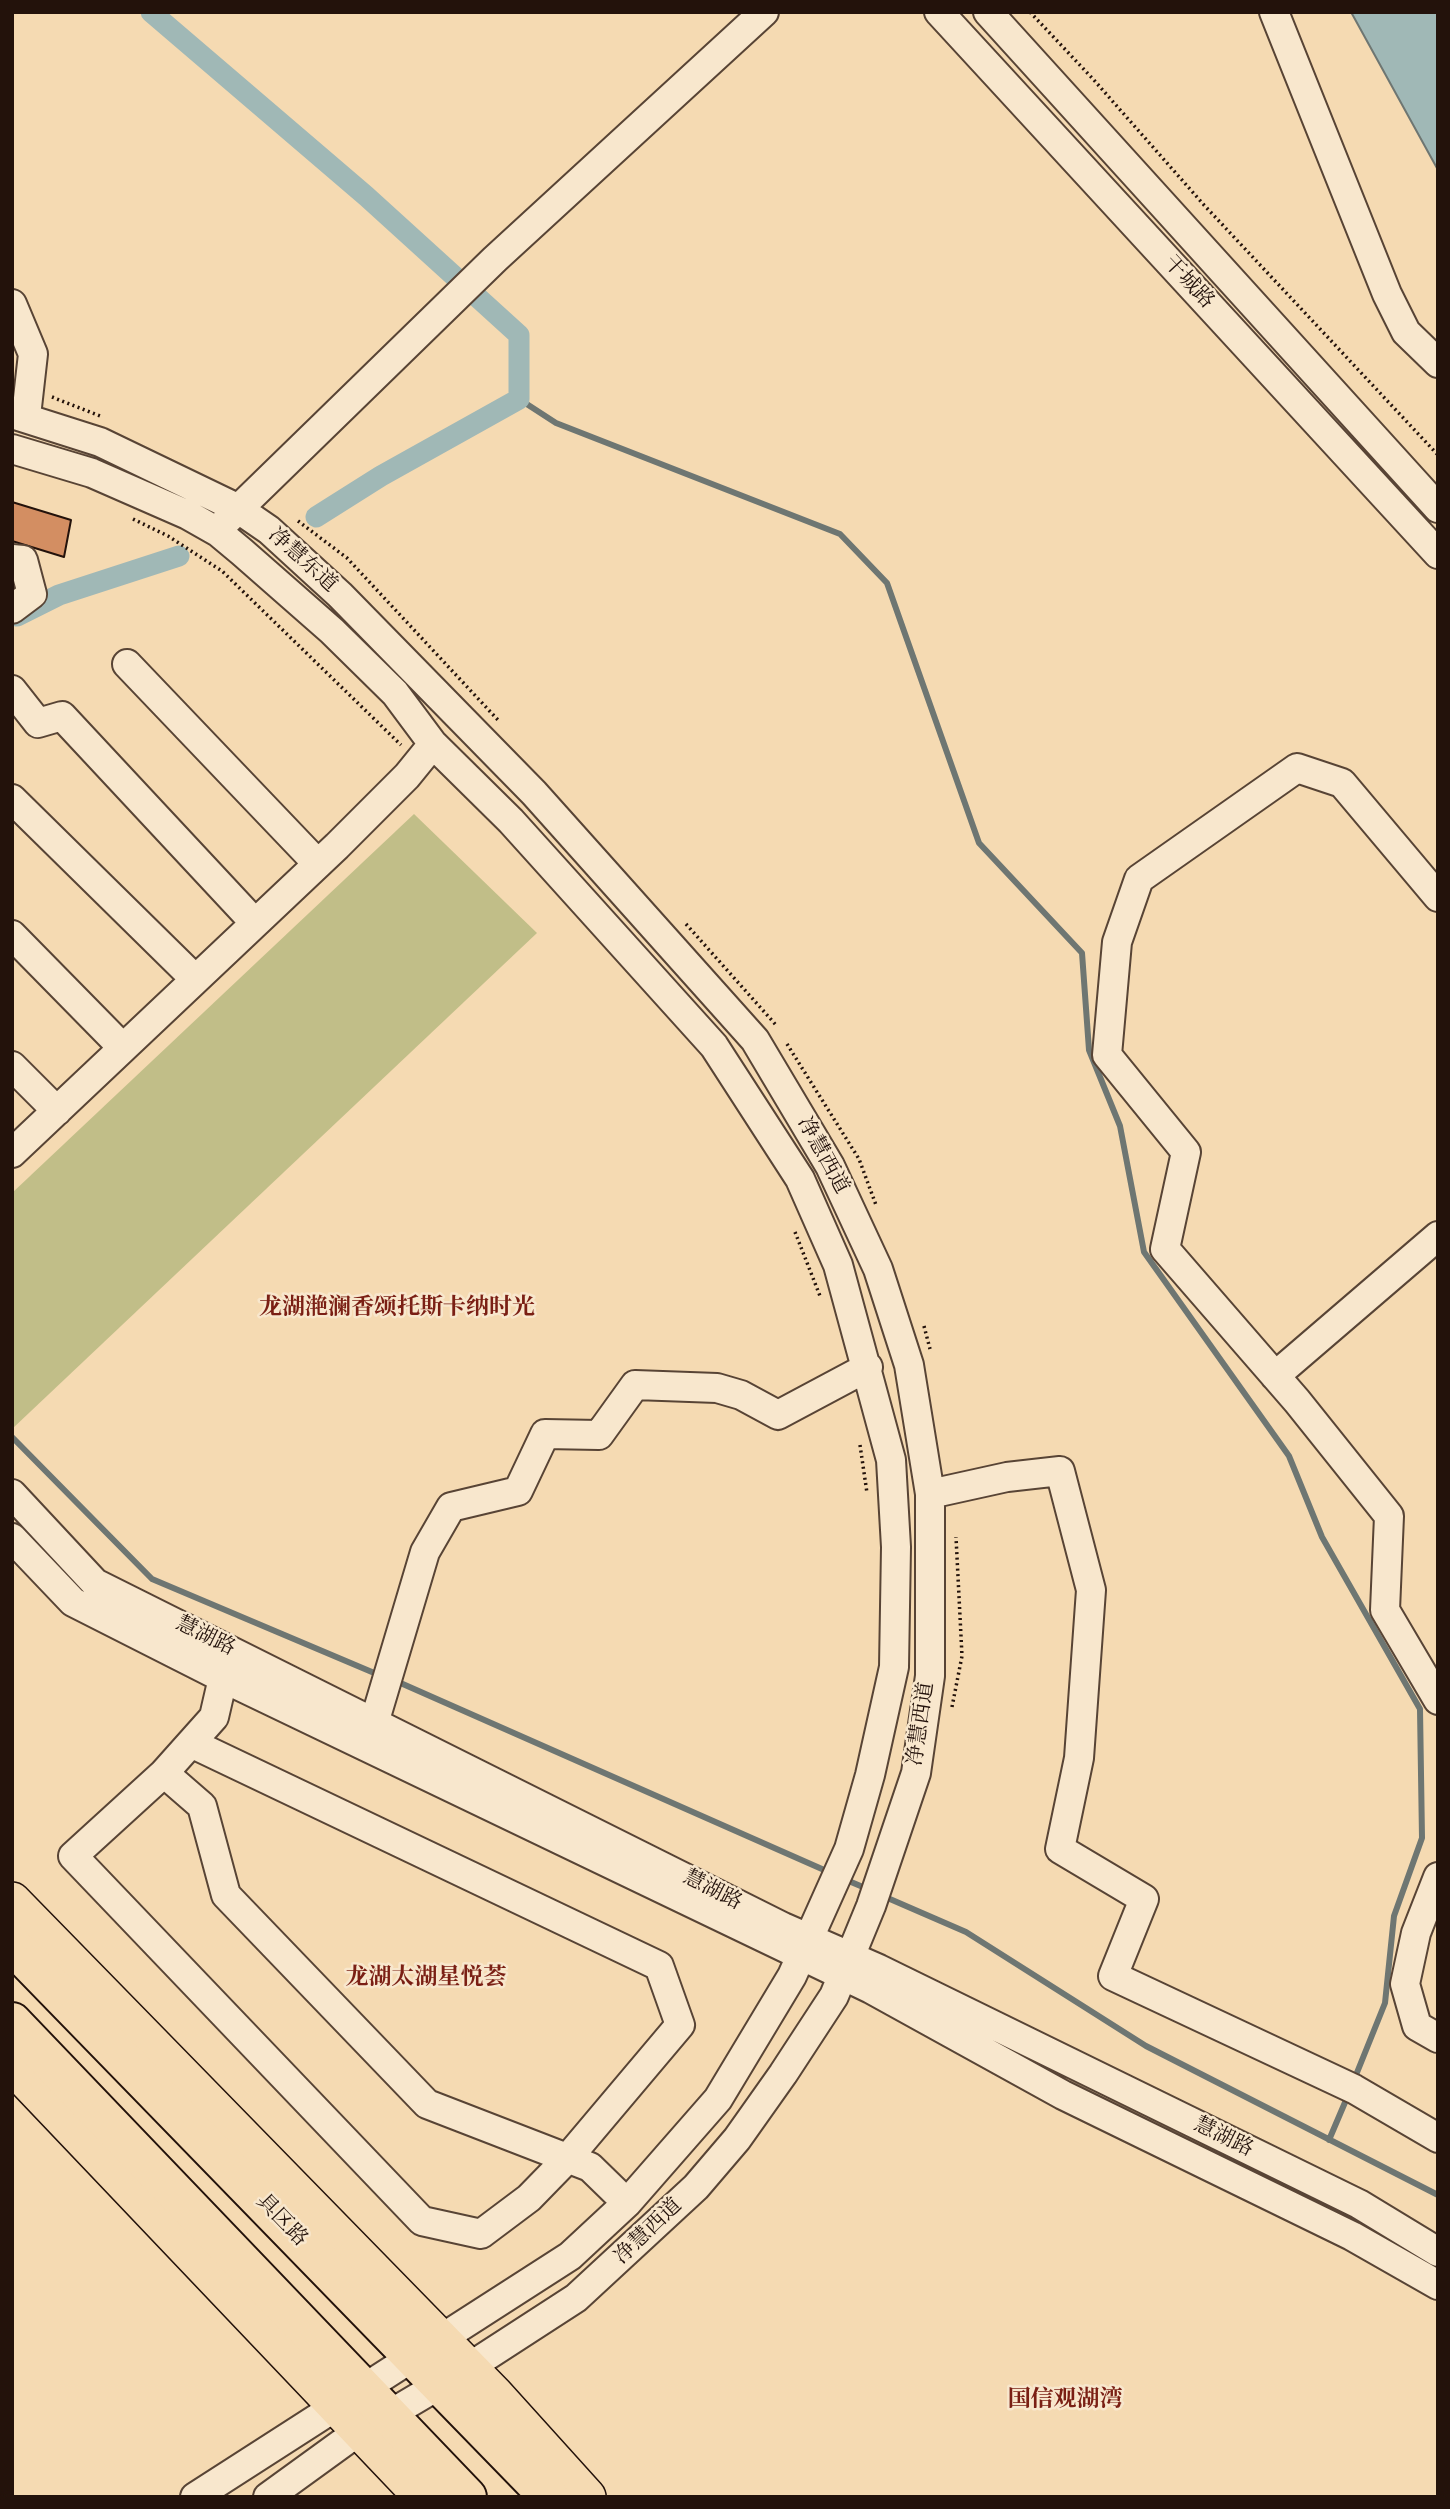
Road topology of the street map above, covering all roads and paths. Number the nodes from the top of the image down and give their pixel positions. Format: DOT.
graph roads {
  1 [pos="764,12"];
  2 [pos="939,12"];
  3 [pos="988,12"];
  4 [pos="1030,12"];
  5 [pos="1274,12"];
  6 [pos="12,304"];
  7 [pos="1438,363"];
  8 [pos="19,415"];
  9 [pos="12,449"];
  10 [pos="1438,455"];
  11 [pos="237,508"];
  12 [pos="1438,508"];
  13 [pos="124,515"];
  14 [pos="218,532"];
  15 [pos="1438,554"];
  16 [pos="12,559"];
  17 [pos="12,609"];
  18 [pos="127,664"];
  19 [pos="12,690"];
  20 [pos="426,753"];
  21 [pos="534,793"];
  22 [pos="12,799"];
  23 [pos="511,821"];
  24 [pos="318,864"];
  25 [pos="1438,897"];
  26 [pos="255,923"];
  27 [pos="12,935"];
  28 [pos="195,979"];
  29 [pos="122,1048"];
  30 [pos="12,1066"];
  31 [pos="57,1111"];
  32 [pos="12,1153"];
  33 [pos="792,1223"];
  34 [pos="1438,1236"];
  35 [pos="821,1299"];
  36 [pos="868,1367"];
  37 [pos="1275,1376"];
  38 [pos="860,1444"];
  39 [pos="12,1494"];
  40 [pos="930,1494"];
  41 [pos="868,1498"];
  42 [pos="12,1538"];
  43 [pos="223,1678"];
  44 [pos="1438,1700"];
  45 [pos="375,1720"];
  46 [pos="191,1743"];
  47 [pos="164,1773"];
  48 [pos="1438,1877"];
  49 [pos="12,1901"];
  50 [pos="12,1945"];
  51 [pos="805,1948"];
  52 [pos="846,1966"];
  53 [pos="1438,2038"];
  54 [pos="18,2043"];
  55 [pos="1438,2138"];
  56 [pos="567,2159"];
  57 [pos="627,2203"];
  58 [pos="1438,2252"];
  59 [pos="1438,2285"];
  60 [pos="427,2349"];
  61 [pos="453,2376"];
  62 [pos="363,2410"];
  63 [pos="195,2497"];
  64 [pos="268,2497"];
  65 [pos="422,2497"];
  66 [pos="467,2497"];
  67 [pos="549,2497"];
  68 [pos="587,2497"];
  1 -- 11 [label="street"];
  2 -- 15 [label="street, 干城路"];
  3 -- 12 [label="street, 干城路"];
  4 -- 10 [label="path"];
  5 -- 7 [label="street"];
  6 -- 8 [label="street"];
  8 -- 11 [label="street, 净慧东道"];
  9 -- 14 [label="street, 净慧东道"];
  11 -- 14 [label="street"];
  11 -- 21 [label="street, 净慧东道"];
  13 -- 20 [label="path"];
  14 -- 20 [label="street, 净慧东道"];
  16 -- 17 [label="street"];
  18 -- 24 [label="street"];
  19 -- 26 [label="street"];
  20 -- 23 [label="street, 净慧东道"];
  20 -- 24 [label="street"];
  21 -- 40 [label="street, 净慧西道"];
  22 -- 28 [label="street"];
  23 -- 36 [label="street, 净慧西道"];
  24 -- 26 [label="street"];
  25 -- 37 [label="street"];
  26 -- 28 [label="street"];
  27 -- 29 [label="street"];
  28 -- 29 [label="street"];
  29 -- 31 [label="street"];
  30 -- 31 [label="street"];
  31 -- 32 [label="street"];
  33 -- 35 [label="path"];
  34 -- 37 [label="street"];
  36 -- 45 [label="street"];
  36 -- 51 [label="street, 净慧西道"];
  37 -- 44 [label="street"];
  38 -- 41 [label="path"];
  39 -- 45 [label="street, 慧湖路"];
  40 -- 52 [label="street, 净慧西道"];
  40 -- 55 [label="street"];
  42 -- 43 [label="street, 慧湖路"];
  43 -- 46 [label="street"];
  43 -- 51 [label="street, 慧湖路"];
  45 -- 51 [label="street, 慧湖路"];
  46 -- 47 [label="street"];
  46 -- 56 [label="street"];
  47 -- 56 [label="street"];
  47 -- 56 [label="street"];
  48 -- 53 [label="street"];
  49 -- 60 [label="main road"];
  50 -- 60 [label="highway, 具区路"];
  51 -- 52 [label="street, 慧湖路"];
  51 -- 57 [label="street, 净慧西道"];
  52 -- 58 [label="street, 慧湖路"];
  52 -- 59 [label="street, 慧湖路"];
  52 -- 61 [label="street, 净慧西道"];
  54 -- 62 [label="highway"];
  56 -- 57 [label="street"];
  57 -- 60 [label="street, 净慧西道"];
  60 -- 61 [label="highway, 具区路"];
  60 -- 62 [label="street, 净慧西道"];
  61 -- 62 [label="street, 净慧西道"];
  61 -- 67 [label="highway, 具区路"];
  61 -- 68 [label="main road"];
  62 -- 63 [label="street, 净慧西道"];
  62 -- 64 [label="street, 净慧西道"];
  62 -- 65 [label="main road"];
  62 -- 66 [label="highway"];
}
